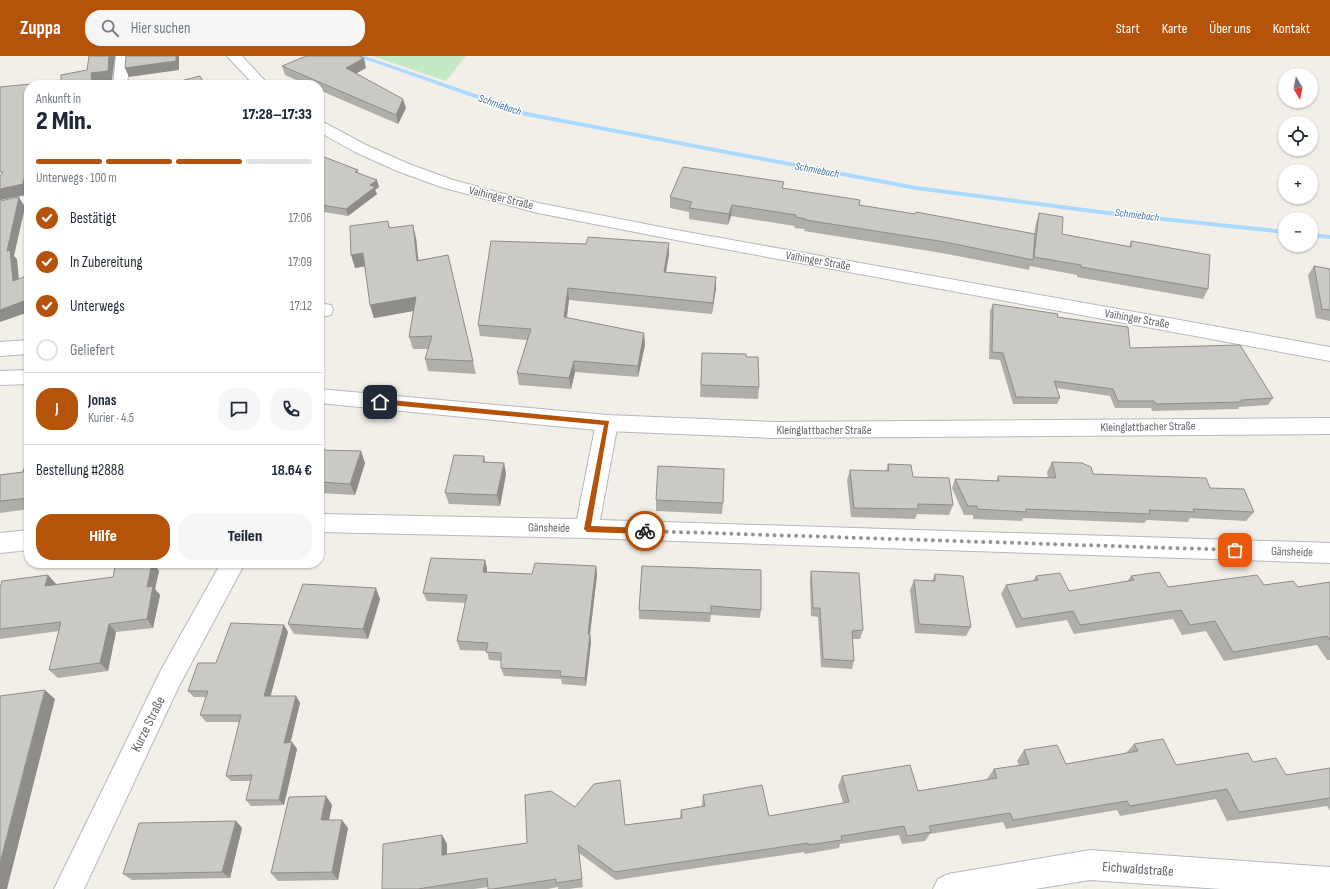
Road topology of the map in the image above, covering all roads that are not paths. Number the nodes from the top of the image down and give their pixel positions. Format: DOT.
graph roads {
  1 [pos="122,56"];
  2 [pos="234,56"];
  3 [pos="120,80"];
  4 [pos="256,80"];
  5 [pos="324,129"];
  6 [pos="24,201"];
  7 [pos="0,205"];
  8 [pos="24,347"];
  9 [pos="0,349"];
  10 [pos="1330,354"];
  11 [pos="24,377"];
  12 [pos="0,378"];
  13 [pos="324,396"];
  14 [pos="607,423"];
  15 [pos="1330,426"];
  16 [pos="324,523"];
  17 [pos="587,529"];
  18 [pos="24,541"];
  19 [pos="0,543"];
  20 [pos="1330,554"];
  21 [pos="230,568"];
  22 [pos="1330,882"];
  23 [pos="1020,883"];
  24 [pos="69,889"];
  25 [pos="948,889"];
  1 -- 3 [label="street"];
  2 -- 4 [label="street"];
  5 -- 10 [label="street, Vaihinger Straße"];
  6 -- 7 [label="street"];
  8 -- 9 [label="street"];
  11 -- 12 [label="street"];
  13 -- 14 [label="street, Kleinglattbacher Straße"];
  14 -- 15 [label="street, Kleinglattbacher Straße"];
  14 -- 17 [label="street"];
  16 -- 17 [label="street, Gänsheide"];
  17 -- 20 [label="street, Gänsheide"];
  18 -- 19 [label="street"];
  21 -- 24 [label="street, Kurze Straße"];
  22 -- 23 [label="street, Eichwaldstraße"];
  23 -- 25 [label="street, Eichwaldstraße"];
}
